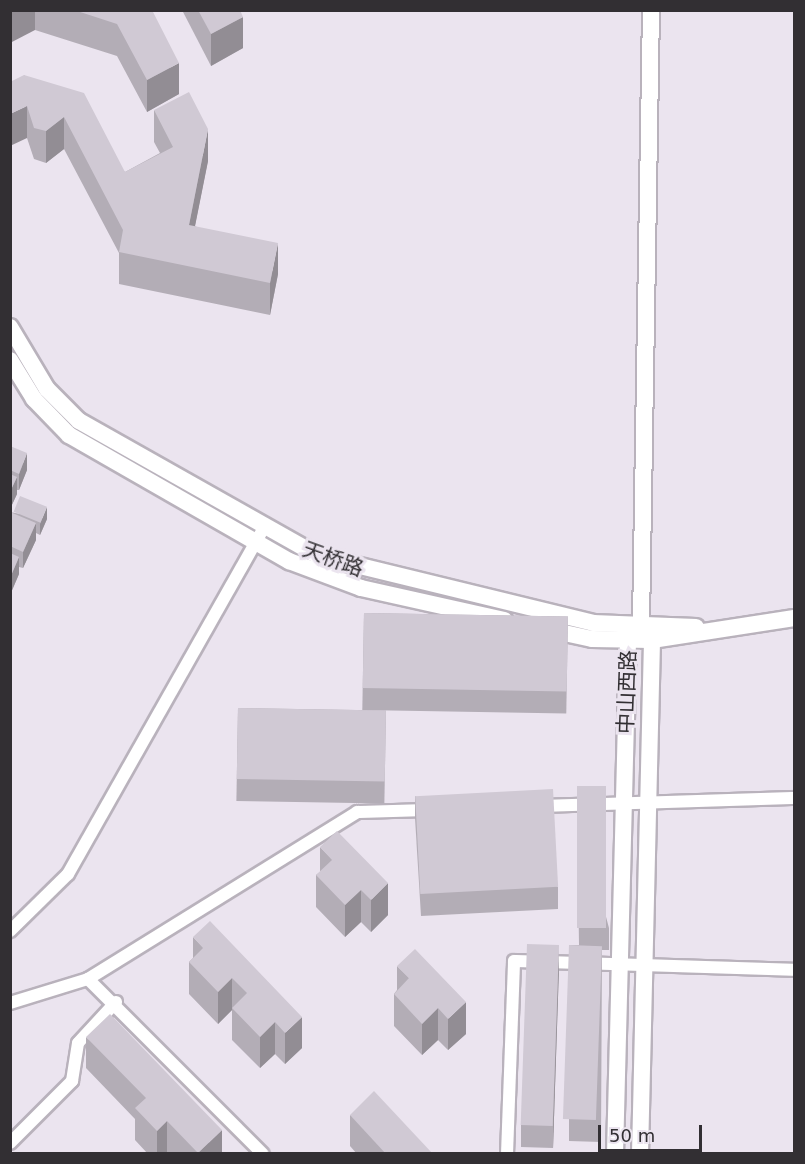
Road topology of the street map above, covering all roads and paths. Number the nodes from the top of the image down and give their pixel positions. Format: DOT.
graph roads {
  1 [pos="651,10"];
  2 [pos="10,327"];
  3 [pos="10,360"];
  4 [pos="260,535"];
  5 [pos="795,618"];
  6 [pos="640,624"];
  7 [pos="732,630"];
  8 [pos="628,640"];
  9 [pos="652,640"];
  10 [pos="795,798"];
  11 [pos="648,803"];
  12 [pos="624,804"];
  13 [pos="519,807"];
  14 [pos="450,809"];
  15 [pos="10,931"];
  16 [pos="620,964"];
  17 [pos="645,965"];
  18 [pos="795,970"];
  19 [pos="88,979"];
  20 [pos="116,1002"];
  21 [pos="10,1003"];
  22 [pos="10,1143"];
  23 [pos="263,1154"];
  24 [pos="507,1154"];
  25 [pos="615,1154"];
  26 [pos="640,1154"];
  1 -- 6 [label="main road"];
  2 -- 4 [label="main road, 天桥路"];
  3 -- 4 [label="main road, 天桥路"];
  4 -- 6 [label="main road, 天桥路"];
  4 -- 8 [label="main road, 天桥路"];
  4 -- 15 [label="street"];
  5 -- 7 [label="main road, 天桥路"];
  6 -- 7 [label="main road, 天桥路"];
  6 -- 8 [label="main road, 中山西路"];
  6 -- 9 [label="main road, 中山西路"];
  7 -- 9 [label="main road, 天桥路"];
  8 -- 9 [label="main road, 天桥路"];
  8 -- 12 [label="main road, 中山西路"];
  9 -- 11 [label="main road, 中山西路"];
  10 -- 11 [label="street"];
  11 -- 12 [label="street"];
  11 -- 17 [label="main road, 中山西路"];
  12 -- 13 [label="street"];
  12 -- 16 [label="main road, 中山西路"];
  14 -- 19 [label="street"];
  16 -- 17 [label="street"];
  16 -- 24 [label="street"];
  16 -- 25 [label="main road, 中山西路"];
  17 -- 18 [label="street"];
  17 -- 26 [label="main road, 中山西路"];
  19 -- 20 [label="street"];
  19 -- 21 [label="street"];
  20 -- 22 [label="street"];
  20 -- 23 [label="street"];
}
